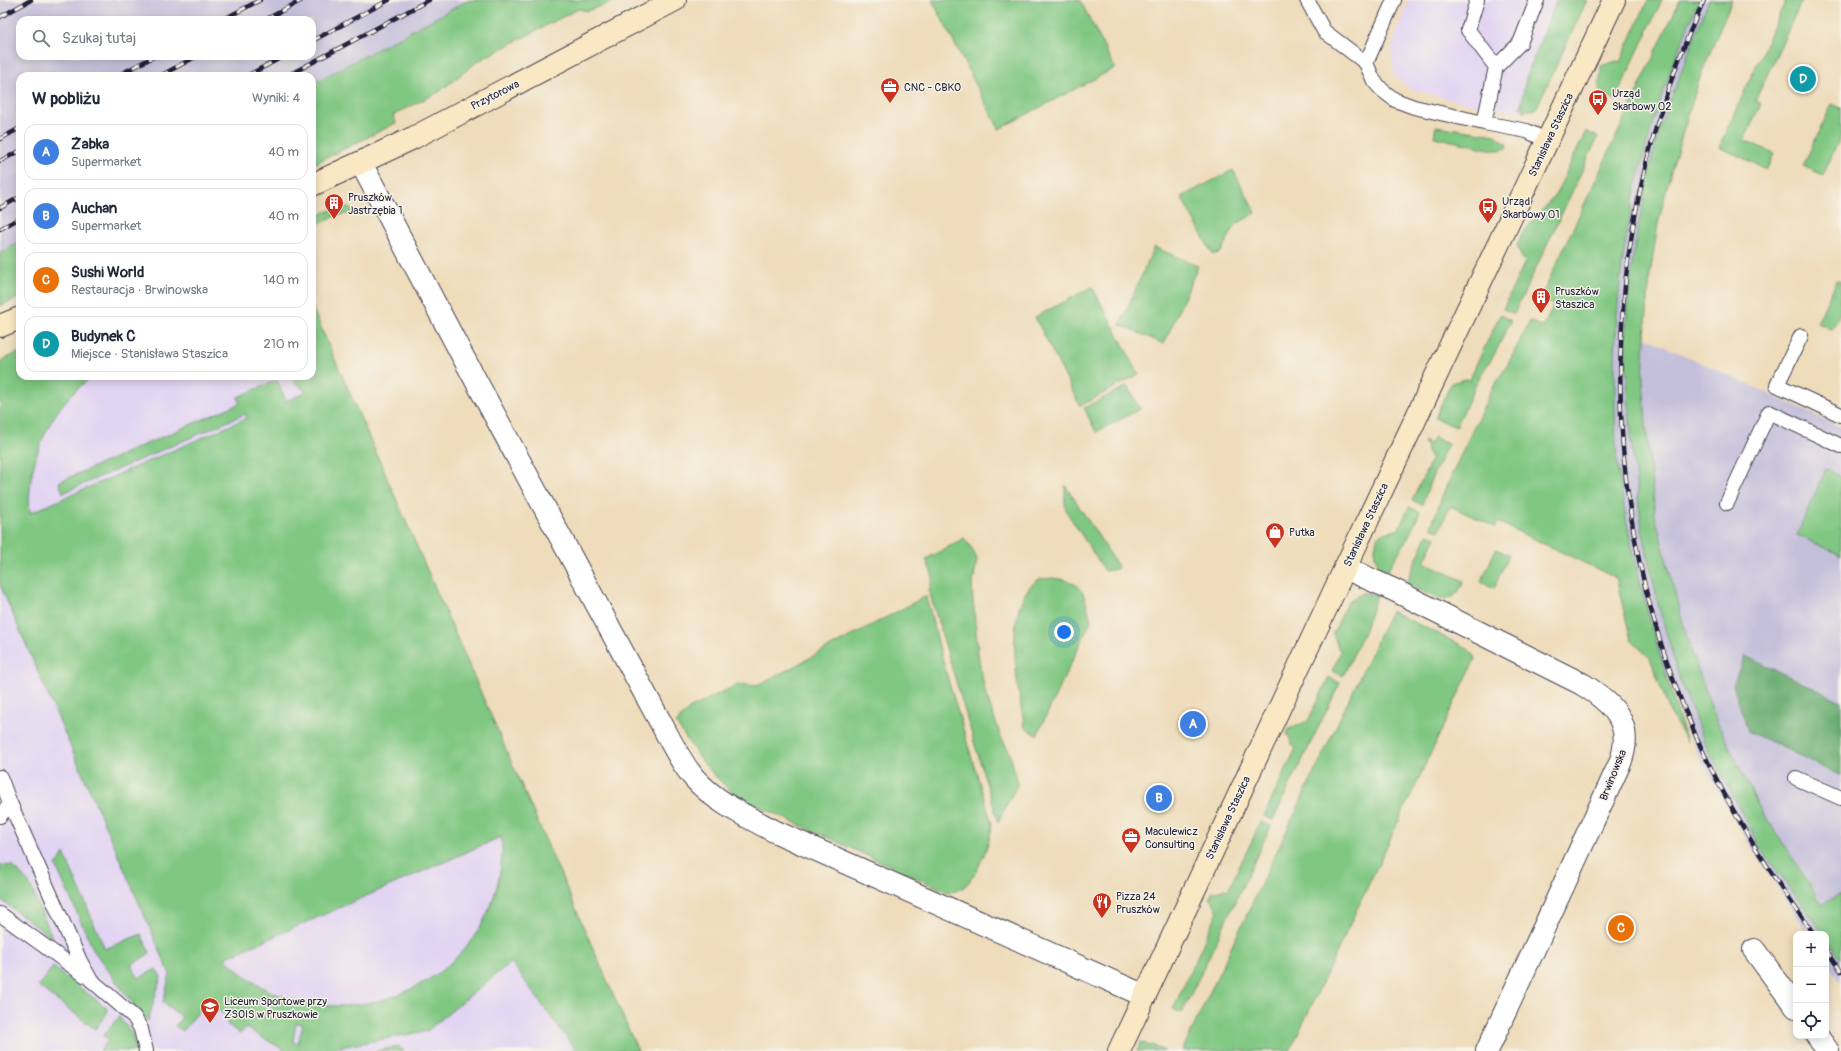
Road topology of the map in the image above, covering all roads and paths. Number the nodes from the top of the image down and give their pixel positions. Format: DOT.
graph roads {
  1 [pos="676,0"];
  2 [pos="1307,0"];
  3 [pos="1394,0"];
  4 [pos="1477,0"];
  5 [pos="1537,0"];
  6 [pos="1614,0"];
  7 [pos="1366,63"];
  8 [pos="1496,67"];
  9 [pos="1484,124"];
  10 [pos="1548,141"];
  11 [pos="361,163"];
  12 [pos="316,183"];
  13 [pos="16,320"];
  14 [pos="0,326"];
  15 [pos="1801,336"];
  16 [pos="1841,415"];
  17 [pos="1841,446"];
  18 [pos="1727,504"];
  19 [pos="1345,568"];
  20 [pos="0,777"];
  21 [pos="1796,778"];
  22 [pos="1841,798"];
  23 [pos="10,803"];
  24 [pos="0,816"];
  25 [pos="0,914"];
  26 [pos="1754,950"];
  27 [pos="90,978"];
  28 [pos="1145,996"];
  29 [pos="1793,1003"];
  30 [pos="1819,1039"];
  31 [pos="146,1051"];
  32 [pos="1119,1051"];
  33 [pos="1487,1051"];
  34 [pos="1828,1051"];
  1 -- 11 [label="street, Przytorowa"];
  2 -- 7 [label="lane"];
  3 -- 7 [label="lane"];
  4 -- 8 [label="lane"];
  5 -- 8 [label="lane"];
  6 -- 10 [label="street, Stanisława Staszica"];
  7 -- 9 [label="lane"];
  8 -- 9 [label="lane"];
  9 -- 10 [label="lane"];
  10 -- 19 [label="street, Stanisława Staszica"];
  11 -- 12 [label="street, Przytorowa"];
  11 -- 28 [label="street"];
  13 -- 14 [label="street"];
  15 -- 16 [label="lane"];
  17 -- 18 [label="lane"];
  19 -- 28 [label="street, Stanisława Staszica"];
  19 -- 33 [label="street, Brwinowska"];
  20 -- 23 [label="lane"];
  21 -- 22 [label="lane"];
  23 -- 24 [label="lane"];
  23 -- 27 [label="lane"];
  25 -- 27 [label="lane"];
  26 -- 29 [label="street"];
  27 -- 31 [label="lane"];
  28 -- 32 [label="street, Stanisława Staszica"];
  30 -- 34 [label="street"];
}
